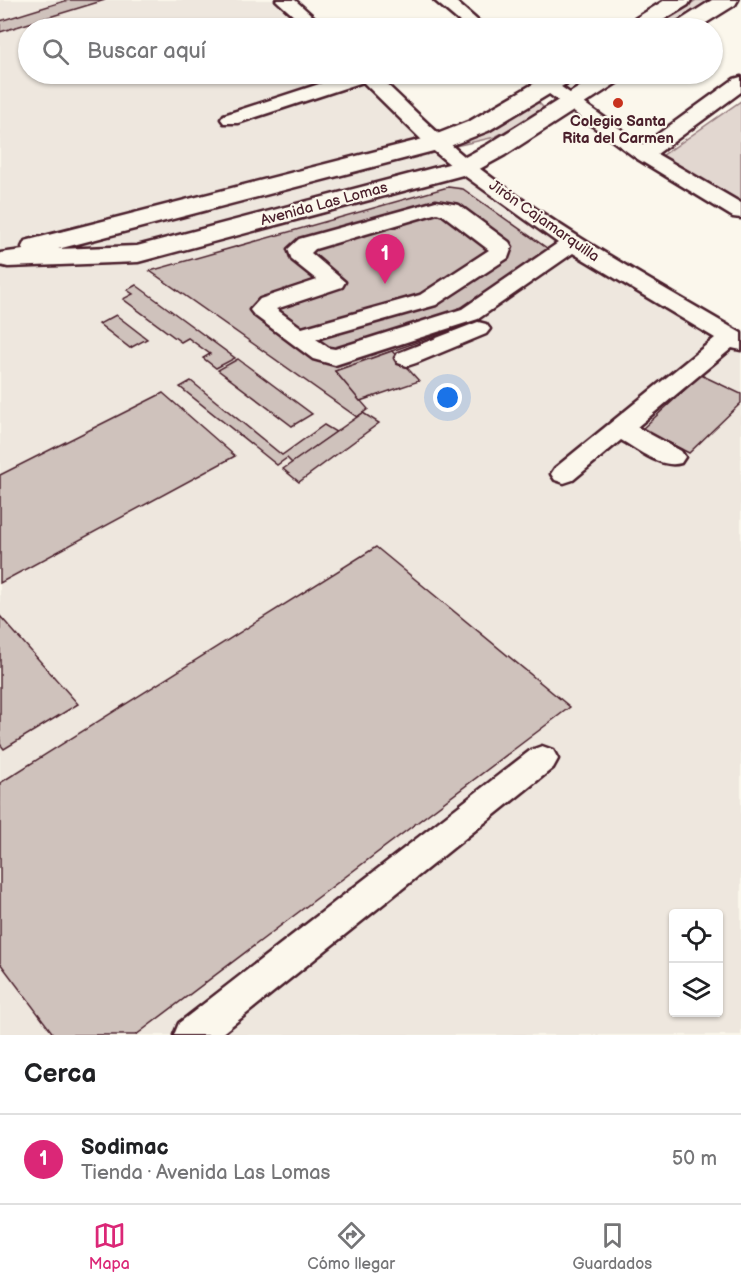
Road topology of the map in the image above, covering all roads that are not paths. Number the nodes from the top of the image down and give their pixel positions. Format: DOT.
graph roads {
  1 [pos="285,0"];
  2 [pos="680,0"];
  3 [pos="728,0"];
  4 [pos="450,1"];
  5 [pos="306,18"];
  6 [pos="467,18"];
  7 [pos="652,18"];
  8 [pos="700,18"];
  9 [pos="741,83"];
  10 [pos="337,84"];
  11 [pos="377,84"];
  12 [pos="539,84"];
  13 [pos="553,84"];
  14 [pos="599,84"];
  15 [pos="570,103"];
  16 [pos="231,119"];
  17 [pos="436,143"];
  18 [pos="642,154"];
  19 [pos="357,164"];
  20 [pos="465,167"];
  21 [pos="381,188"];
  22 [pos="741,212"];
  23 [pos="579,247"];
  24 [pos="4,261"];
  25 [pos="297,337"];
  26 [pos="735,340"];
  27 [pos="407,358"];
  28 [pos="619,428"];
  29 [pos="672,457"];
  30 [pos="564,474"];
  31 [pos="542,759"];
  32 [pos="192,1035"];
  1 -- 5 [label="street"];
  2 -- 7 [label="main road"];
  3 -- 8 [label="main road"];
  4 -- 6 [label="street"];
  9 -- 18 [label="street"];
  10 -- 16 [label="street"];
  11 -- 17 [label="street, Jirón Cajamarquilla"];
  12 -- 17 [label="main road, Avenida Las Lomas"];
  13 -- 15 [label="street"];
  14 -- 15 [label="main road, Avenida Las Lomas"];
  15 -- 18 [label="street"];
  15 -- 20 [label="main road, Avenida Las Lomas"];
  17 -- 19 [label="main road, Avenida Las Lomas"];
  17 -- 20 [label="street, Jirón Cajamarquilla"];
  18 -- 22 [label="street"];
  19 -- 21 [label="main road"];
  19 -- 24 [label="main road, Avenida Las Lomas"];
  20 -- 21 [label="main road, Avenida Las Lomas"];
  20 -- 23 [label="street, Jirón Cajamarquilla"];
  21 -- 24 [label="main road, Avenida Las Lomas"];
  23 -- 25 [label="street"];
  23 -- 26 [label="street, Jirón Cajamarquilla"];
  23 -- 27 [label="street"];
  25 -- 25 [label="street"];
  26 -- 28 [label="street"];
  28 -- 29 [label="street"];
  28 -- 30 [label="street"];
  31 -- 32 [label="street"];
}
